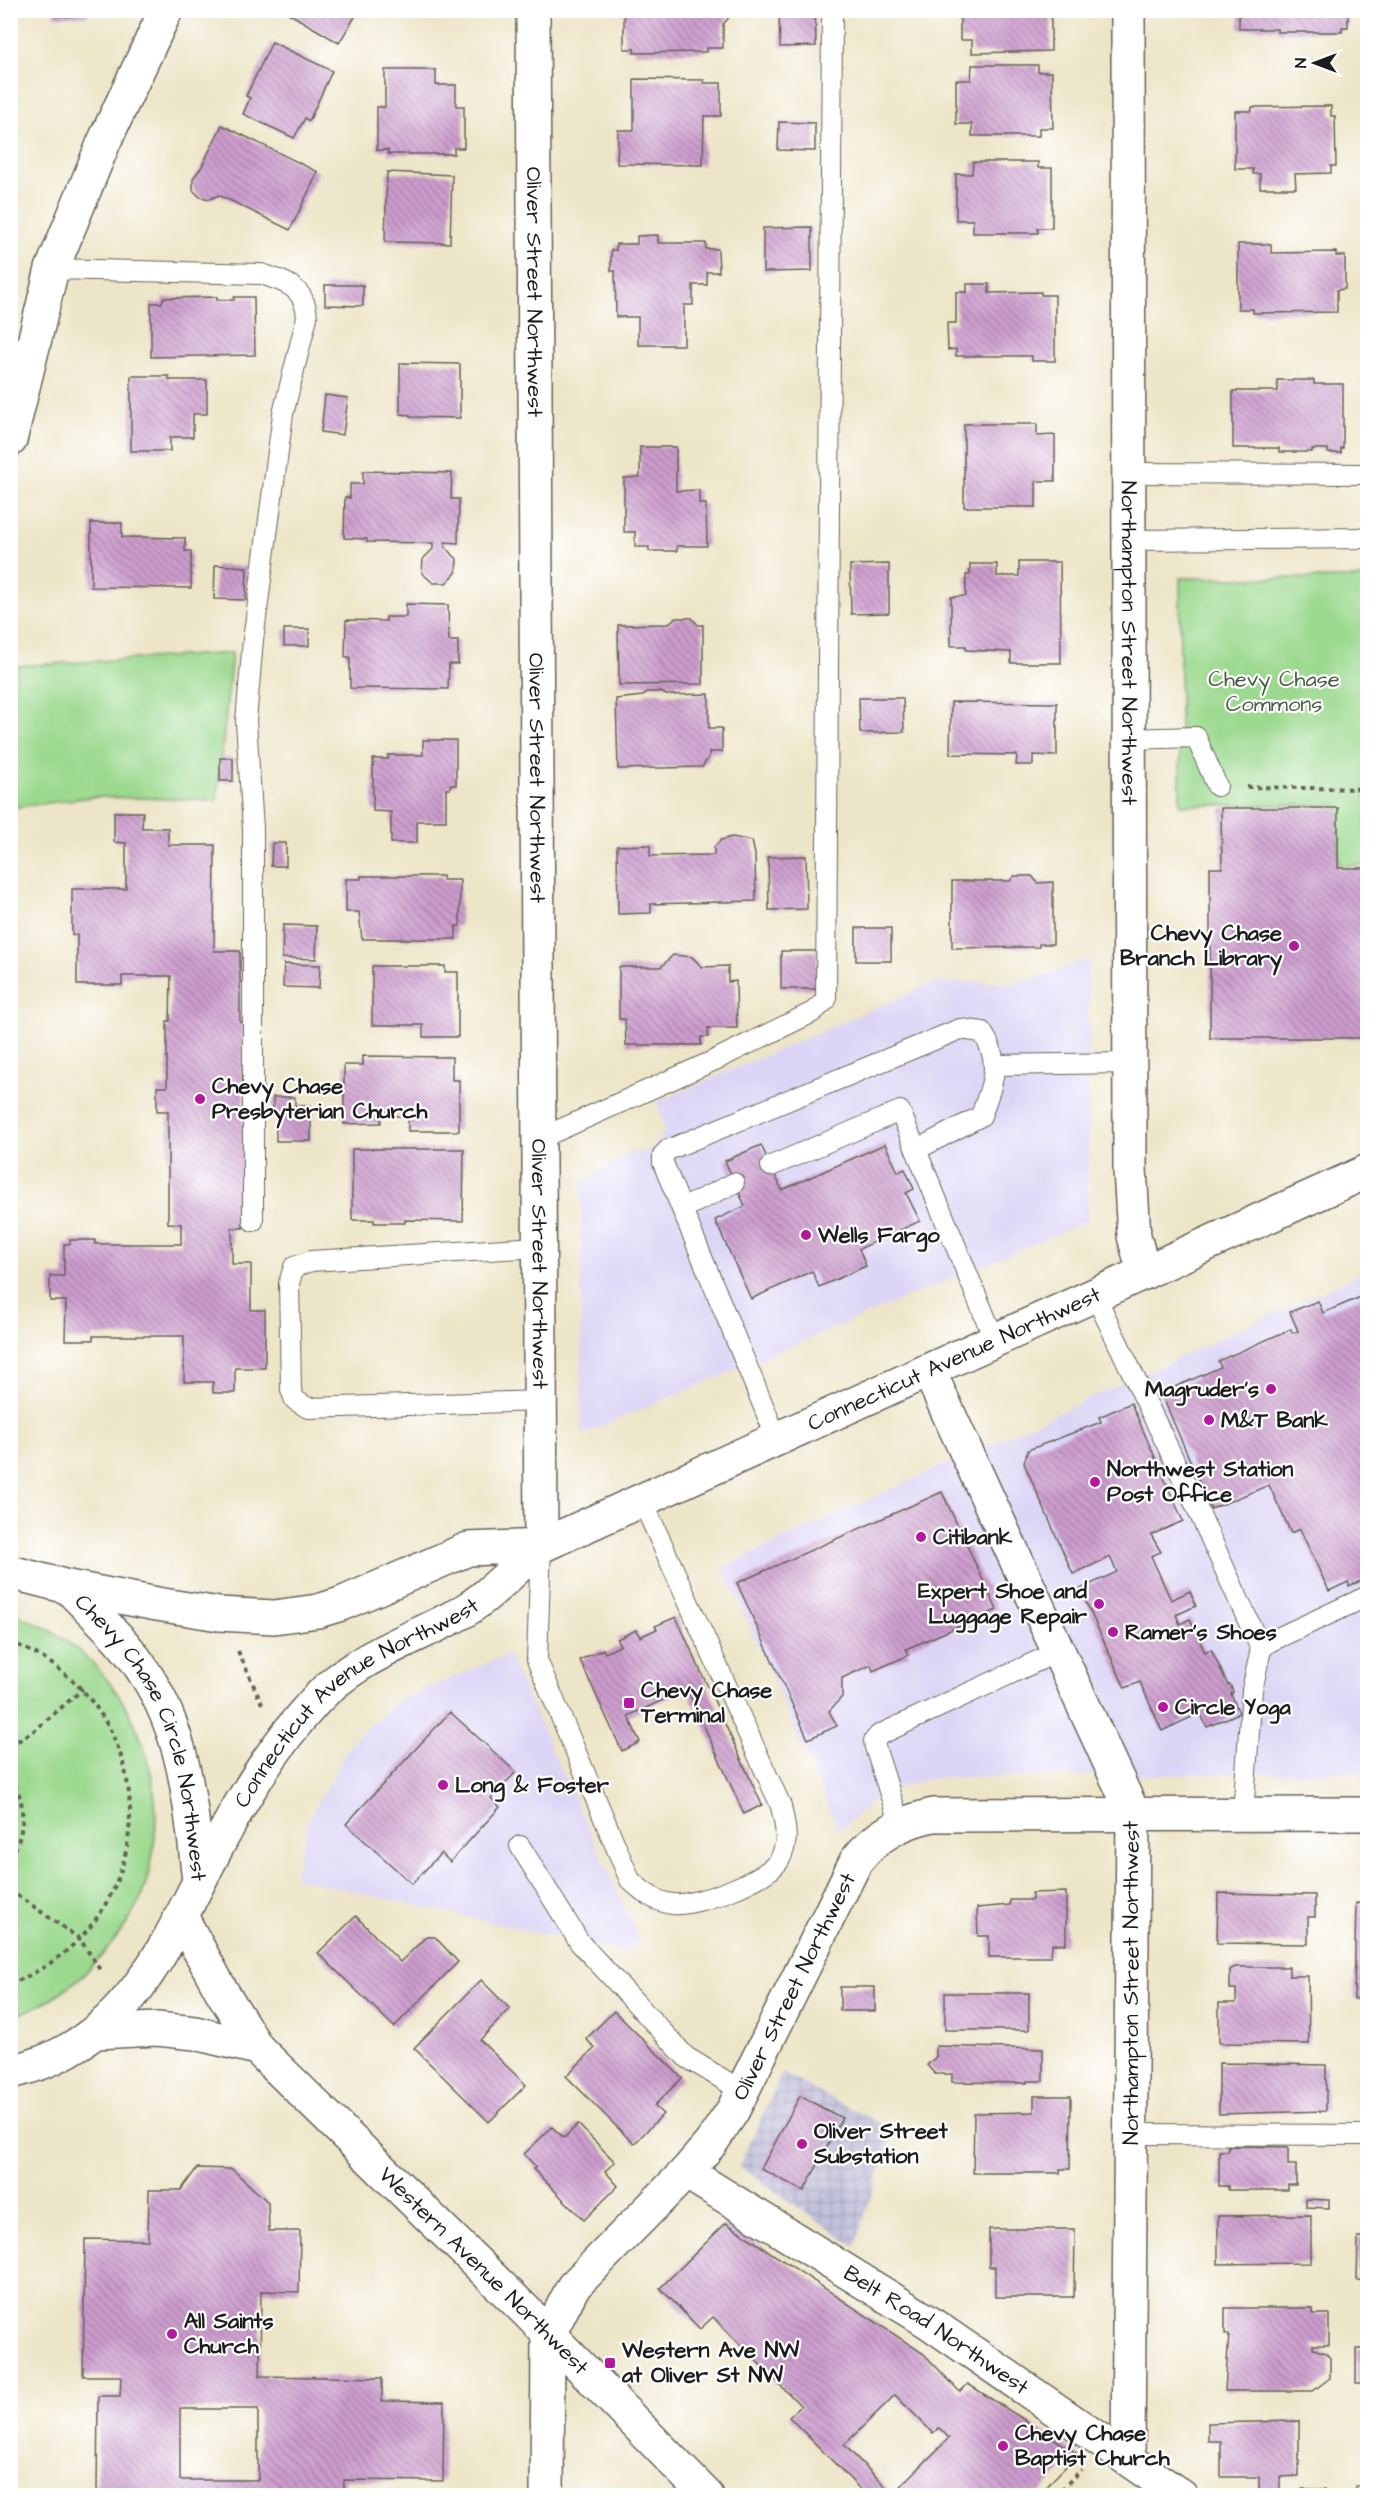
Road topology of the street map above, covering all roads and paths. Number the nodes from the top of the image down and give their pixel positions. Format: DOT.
graph roads {
  1 [pos="166,10"];
  2 [pos="533,10"];
  3 [pos="832,10"];
  4 [pos="1128,10"];
  5 [pos="52,269"];
  6 [pos="19,362"];
  7 [pos="10,440"];
  8 [pos="1129,473"];
  9 [pos="1368,474"];
  10 [pos="1368,538"];
  11 [pos="1129,540"];
  12 [pos="1129,739"];
  13 [pos="1217,786"];
  14 [pos="1368,789"];
  15 [pos="1130,1063"];
  16 [pos="995,1065"];
  17 [pos="539,1138"];
  18 [pos="916,1150"];
  19 [pos="771,1166"];
  20 [pos="1368,1171"];
  21 [pos="734,1183"];
  22 [pos="682,1209"];
  23 [pos="253,1221"];
  24 [pos="539,1247"];
  25 [pos="1144,1273"];
  26 [pos="1095,1295"];
  27 [pos="995,1341"];
  28 [pos="929,1371"];
  29 [pos="540,1401"];
  30 [pos="777,1439"];
  31 [pos="642,1500"];
  32 [pos="541,1546"];
  33 [pos="10,1572"];
  34 [pos="68,1587"];
  35 [pos="1368,1596"];
  36 [pos="10,1642"];
  37 [pos="238,1649"];
  38 [pos="1261,1649"];
  39 [pos="1059,1651"];
  40 [pos="83,1689"];
  41 [pos="266,1710"];
  42 [pos="10,1746"];
  43 [pos="10,1777"];
  44 [pos="1133,1813"];
  45 [pos="1243,1814"];
  46 [pos="1368,1814"];
  47 [pos="900,1825"];
  48 [pos="520,1846"];
  49 [pos="10,1859"];
  50 [pos="199,1881"];
  51 [pos="10,1890"];
  52 [pos="182,1918"];
  53 [pos="80,1940"];
  54 [pos="106,1978"];
  55 [pos="10,1984"];
  56 [pos="96,2032"];
  57 [pos="257,2048"];
  58 [pos="10,2072"];
  59 [pos="742,2091"];
  60 [pos="1130,2134"];
  61 [pos="1368,2135"];
  62 [pos="686,2172"];
  63 [pos="548,2336"];
  64 [pos="1128,2460"];
  65 [pos="547,2496"];
  66 [pos="707,2496"];
  67 [pos="1181,2496"];
  1 -- 5 [label="street"];
  2 -- 17 [label="street, Oliver Street Northwest"];
  3 -- 17 [label="lane"];
  4 -- 8 [label="street, Northampton Street Northwest"];
  5 -- 6 [label="street"];
  5 -- 23 [label="lane"];
  6 -- 7 [label="street"];
  8 -- 9 [label="lane"];
  8 -- 11 [label="street, Northampton Street Northwest"];
  10 -- 11 [label="lane"];
  11 -- 12 [label="street, Northampton Street Northwest"];
  12 -- 13 [label="lane"];
  12 -- 15 [label="street, Northampton Street Northwest"];
  13 -- 14 [label="path"];
  15 -- 16 [label="lane"];
  15 -- 25 [label="street, Northampton Street Northwest"];
  16 -- 18 [label="lane"];
  16 -- 22 [label="lane"];
  17 -- 24 [label="street, Oliver Street Northwest"];
  18 -- 19 [label="lane"];
  18 -- 27 [label="lane"];
  20 -- 25 [label="street, Connecticut Avenue Northwest"];
  21 -- 22 [label="lane"];
  22 -- 30 [label="lane"];
  24 -- 29 [label="street, Oliver Street Northwest"];
  24 -- 29 [label="lane"];
  25 -- 26 [label="street, Connecticut Avenue Northwest"];
  26 -- 27 [label="street, Connecticut Avenue Northwest"];
  26 -- 38 [label="lane"];
  27 -- 28 [label="street, Connecticut Avenue Northwest"];
  28 -- 30 [label="street, Connecticut Avenue Northwest"];
  28 -- 39 [label="street, Northampton Street Northwest"];
  29 -- 32 [label="street, Oliver Street Northwest"];
  30 -- 31 [label="street, Connecticut Avenue Northwest"];
  31 -- 32 [label="street, Connecticut Avenue Northwest"];
  31 -- 32 [label="lane"];
  32 -- 34 [label="street, Connecticut Avenue Northwest"];
  32 -- 50 [label="street, Connecticut Avenue Northwest"];
  33 -- 34 [label="street, Chevy Chase Circle Northwest"];
  34 -- 50 [label="street, Chevy Chase Circle Northwest"];
  35 -- 38 [label="lane"];
  36 -- 40 [label="path"];
  37 -- 41 [label="path"];
  38 -- 45 [label="lane"];
  39 -- 44 [label="street, Northampton Street Northwest"];
  39 -- 47 [label="lane"];
  40 -- 42 [label="path"];
  40 -- 53 [label="path"];
  43 -- 49 [label="path"];
  44 -- 45 [label="street, Oliver Street Northwest"];
  44 -- 47 [label="street, Oliver Street Northwest"];
  44 -- 60 [label="street, Northampton Street Northwest"];
  45 -- 46 [label="street, Oliver Street Northwest"];
  47 -- 59 [label="street, Oliver Street Northwest"];
  48 -- 59 [label="lane"];
  50 -- 52 [label="street, Chevy Chase Circle Northwest"];
  51 -- 53 [label="path"];
  52 -- 56 [label="street, Chevy Chase Circle Northwest"];
  52 -- 57 [label="street, Western Avenue Northwest"];
  53 -- 54 [label="path"];
  53 -- 55 [label="path"];
  56 -- 57 [label="street, Western Avenue Northwest"];
  56 -- 58 [label="street"];
  57 -- 63 [label="street, Western Avenue Northwest"];
  59 -- 62 [label="street, Oliver Street Northwest"];
  60 -- 61 [label="lane"];
  60 -- 64 [label="street, Northampton Street Northwest"];
  62 -- 63 [label="street, Oliver Street Northwest"];
  62 -- 64 [label="street, Belt Road Northwest"];
  63 -- 65 [label="street"];
  63 -- 66 [label="street, Western Avenue Northwest"];
  64 -- 67 [label="street, Belt Road Northwest"];
}
